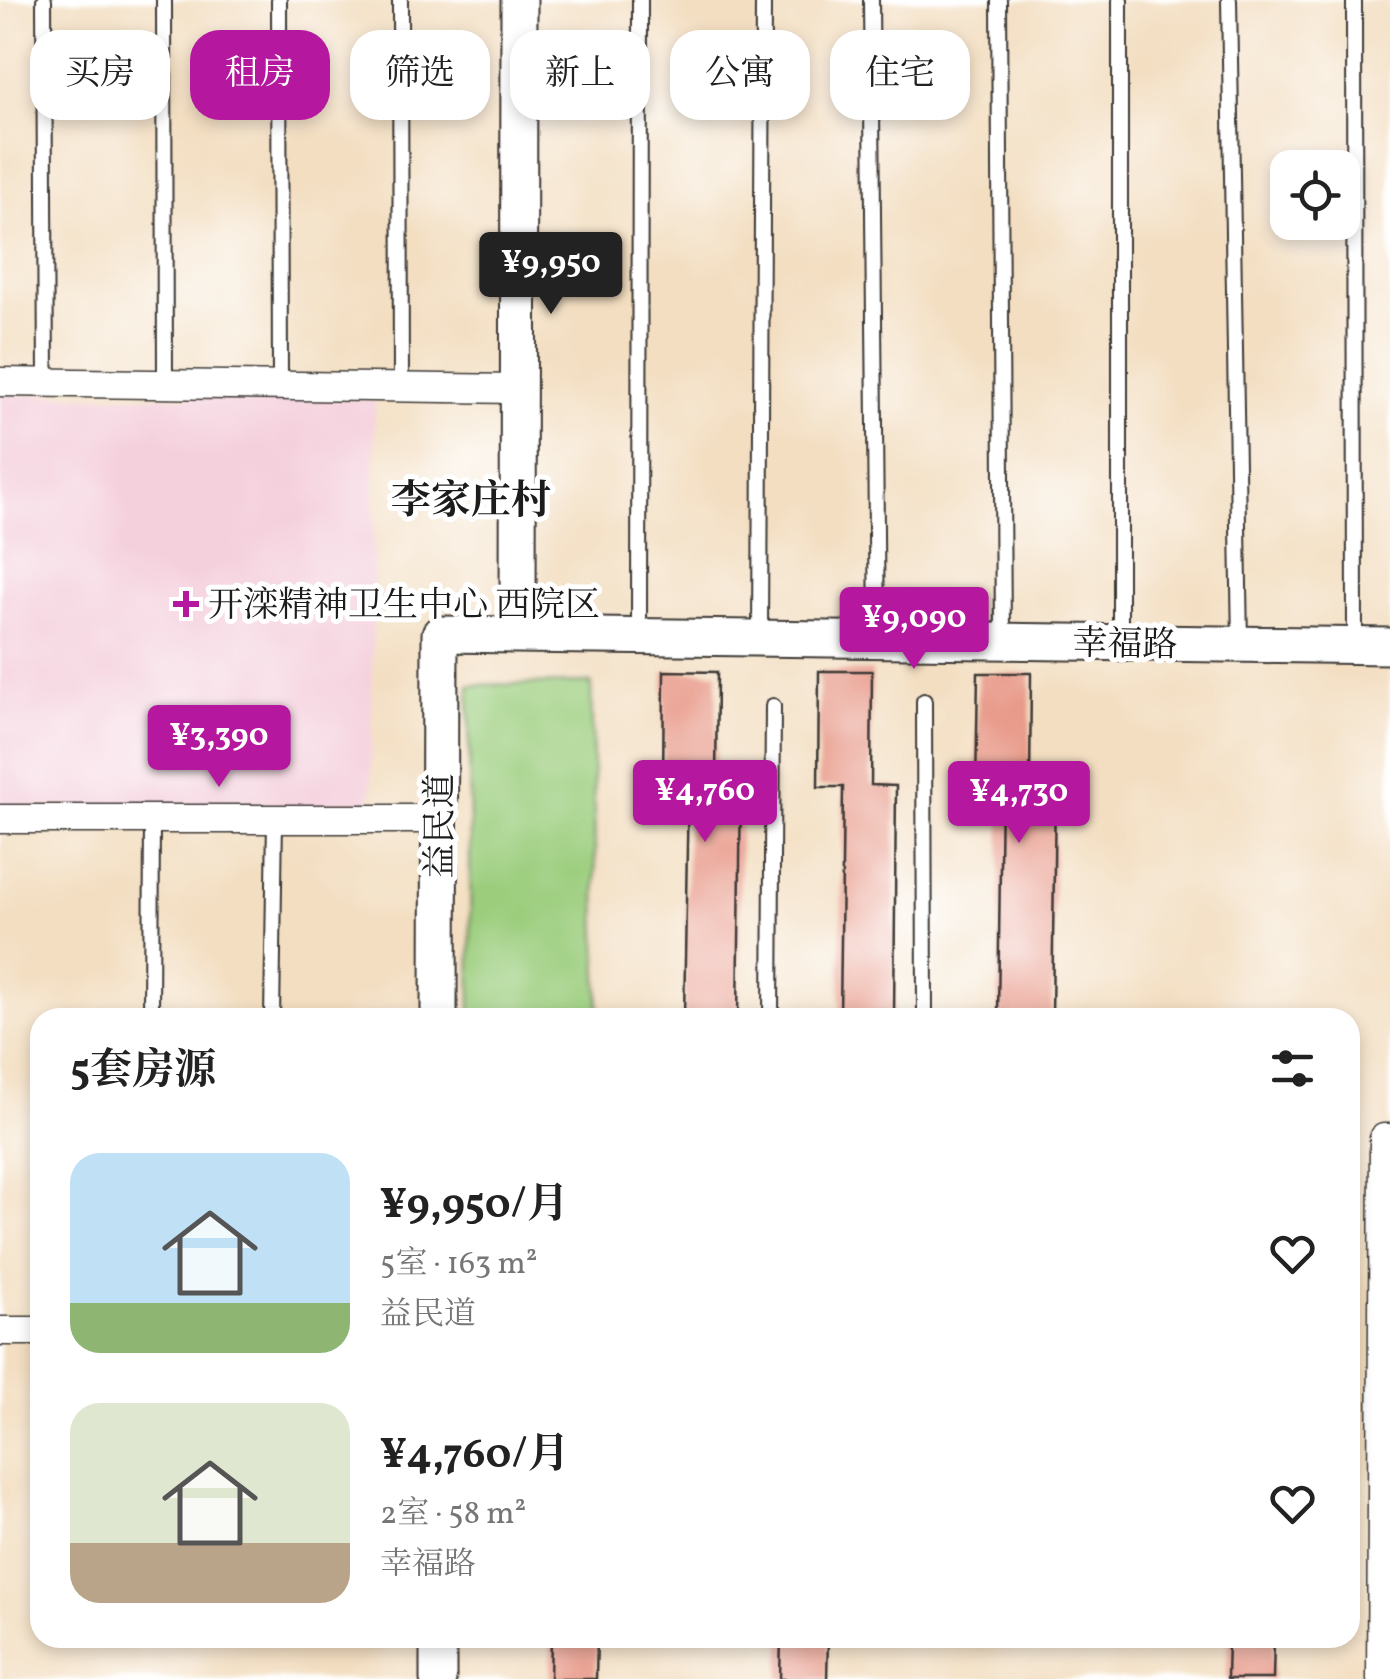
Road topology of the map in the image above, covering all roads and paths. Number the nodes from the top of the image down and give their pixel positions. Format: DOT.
graph roads {
  1 [pos="44,0"];
  2 [pos="164,0"];
  3 [pos="279,0"];
  4 [pos="400,0"];
  5 [pos="519,0"];
  6 [pos="640,0"];
  7 [pos="762,0"];
  8 [pos="871,0"];
  9 [pos="1000,0"];
  10 [pos="1120,0"];
  11 [pos="1229,0"];
  12 [pos="1354,0"];
  13 [pos="0,382"];
  14 [pos="46,383"];
  15 [pos="165,384"];
  16 [pos="280,386"];
  17 [pos="401,387"];
  18 [pos="518,388"];
  19 [pos="440,634"];
  20 [pos="518,635"];
  21 [pos="640,636"];
  22 [pos="760,638"];
  23 [pos="877,639"];
  24 [pos="1002,641"];
  25 [pos="1120,642"];
  26 [pos="1240,644"];
  27 [pos="1373,646"];
  28 [pos="924,701"];
  29 [pos="772,706"];
  30 [pos="0,819"];
  31 [pos="152,819"];
  32 [pos="275,819"];
  33 [pos="439,819"];
  34 [pos="151,1008"];
  35 [pos="272,1008"];
  36 [pos="439,1008"];
  37 [pos="772,1008"];
  38 [pos="926,1008"];
  39 [pos="1390,1138"];
  40 [pos="0,1330"];
  41 [pos="30,1331"];
  42 [pos="1386,1476"];
  43 [pos="438,1648"];
  44 [pos="438,1679"];
  45 [pos="1380,1679"];
  1 -- 14 [label="lane"];
  2 -- 15 [label="lane"];
  3 -- 16 [label="lane"];
  4 -- 17 [label="lane"];
  5 -- 18 [label="street"];
  6 -- 21 [label="lane"];
  7 -- 22 [label="lane"];
  8 -- 23 [label="lane"];
  9 -- 24 [label="lane"];
  10 -- 25 [label="lane"];
  11 -- 26 [label="lane"];
  12 -- 27 [label="lane"];
  13 -- 14 [label="street"];
  14 -- 15 [label="street"];
  15 -- 16 [label="street"];
  16 -- 17 [label="street"];
  17 -- 18 [label="street"];
  18 -- 20 [label="street"];
  19 -- 20 [label="street, 幸福路"];
  19 -- 33 [label="street, 益民道"];
  20 -- 21 [label="street, 幸福路"];
  21 -- 22 [label="street, 幸福路"];
  22 -- 23 [label="street, 幸福路"];
  23 -- 24 [label="street, 幸福路"];
  24 -- 25 [label="street, 幸福路"];
  25 -- 26 [label="street, 幸福路"];
  26 -- 27 [label="street, 幸福路"];
  28 -- 38 [label="lane"];
  29 -- 37 [label="lane"];
  30 -- 31 [label="street"];
  31 -- 32 [label="street"];
  31 -- 34 [label="lane"];
  32 -- 33 [label="street"];
  32 -- 35 [label="lane"];
  33 -- 36 [label="street, 益民道"];
  39 -- 42 [label="street"];
  40 -- 41 [label="street"];
  42 -- 45 [label="street"];
  43 -- 44 [label="street"];
}
